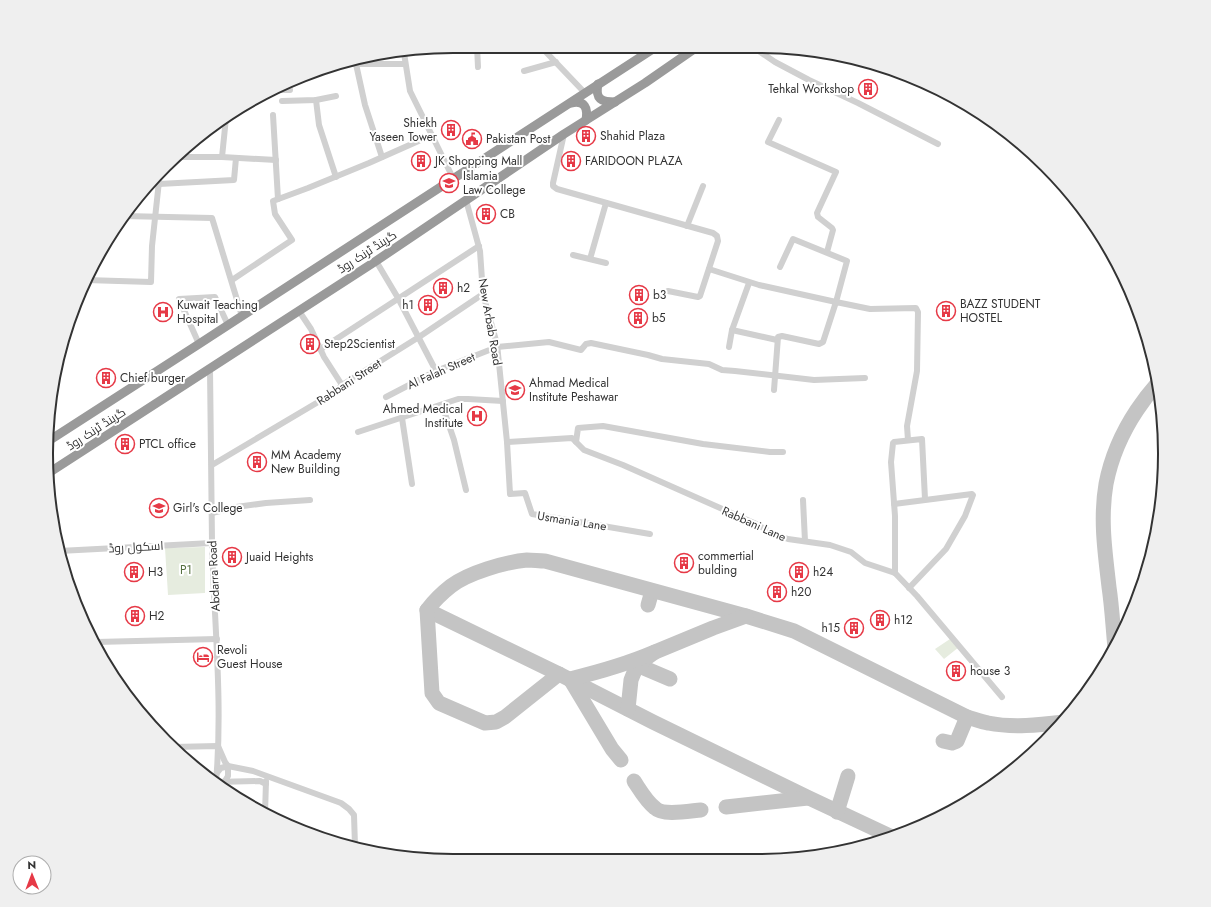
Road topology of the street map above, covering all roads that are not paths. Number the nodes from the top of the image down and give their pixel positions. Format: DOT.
graph roads {
  1 [pos="478,53"];
  2 [pos="547,53"];
  3 [pos="645,53"];
  4 [pos="689,53"];
  5 [pos="762,53"];
  6 [pos="404,56"];
  7 [pos="556,62"];
  8 [pos="368,63"];
  9 [pos="405,64"];
  10 [pos="355,66"];
  11 [pos="478,67"];
  12 [pos="524,71"];
  13 [pos="598,84"];
  14 [pos="585,93"];
  15 [pos="336,96"];
  16 [pos="316,100"];
  17 [pos="282,101"];
  18 [pos="615,102"];
  19 [pos="569,103"];
  20 [pos="273,115"];
  21 [pos="586,120"];
  22 [pos="779,120"];
  23 [pos="225,124"];
  24 [pos="564,134"];
  25 [pos="432,135"];
  26 [pos="938,144"];
  27 [pos="184,157"];
  28 [pos="222,157"];
  29 [pos="382,157"];
  30 [pos="236,158"];
  31 [pos="276,160"];
  32 [pos="336,177"];
  33 [pos="453,178"];
  34 [pos="159,184"];
  35 [pos="703,186"];
  36 [pos="278,199"];
  37 [pos="466,200"];
  38 [pos="606,203"];
  39 [pos="131,216"];
  40 [pos="155,216"];
  41 [pos="687,226"];
  42 [pos="478,246"];
  43 [pos="827,252"];
  44 [pos="573,255"];
  45 [pos="590,259"];
  46 [pos="376,261"];
  47 [pos="606,263"];
  48 [pos="780,267"];
  49 [pos="709,270"];
  50 [pos="92,280"];
  51 [pos="232,280"];
  52 [pos="749,283"];
  53 [pos="668,291"];
  54 [pos="483,294"];
  55 [pos="398,298"];
  56 [pos="836,302"];
  57 [pos="299,311"];
  58 [pos="242,316"];
  59 [pos="228,325"];
  60 [pos="732,330"];
  61 [pos="419,337"];
  62 [pos="777,340"];
  63 [pos="199,344"];
  64 [pos="497,347"];
  65 [pos="729,347"];
  66 [pos="321,350"];
  67 [pos="210,369"];
  68 [pos="436,371"];
  69 [pos="774,375"];
  70 [pos="866,378"];
  71 [pos="342,385"];
  72 [pos="774,390"];
  73 [pos="386,397"];
  74 [pos="503,401"];
  75 [pos="442,405"];
  76 [pos="402,418"];
  77 [pos="358,432"];
  78 [pos="54,438"];
  79 [pos="908,440"];
  80 [pos="508,442"];
  81 [pos="576,442"];
  82 [pos="783,452"];
  83 [pos="212,465"];
  84 [pos="54,470"];
  85 [pos="412,484"];
  86 [pos="466,490"];
  87 [pos="510,494"];
  88 [pos="925,499"];
  89 [pos="310,500"];
  90 [pos="803,500"];
  91 [pos="894,504"];
  92 [pos="212,513"];
  93 [pos="650,534"];
  94 [pos="805,541"];
  95 [pos="212,543"];
  96 [pos="65,551"];
  97 [pos="895,573"];
  98 [pos="909,588"];
  99 [pos="217,640"];
  100 [pos="100,642"];
  101 [pos="1002,697"];
  102 [pos="218,746"];
  103 [pos="180,747"];
  104 [pos="228,766"];
  105 [pos="216,773"];
  106 [pos="265,775"];
  107 [pos="225,781"];
  108 [pos="266,784"];
  109 [pos="265,807"];
  110 [pos="355,841"];
  1 -- 11 [label="street"];
  2 -- 7 [label="street"];
  3 -- 13 [label="highway, گرینڈ ٹرنک روڈ"];
  4 -- 18 [label="highway, گرینڈ ٹرنک روڈ"];
  5 -- 26 [label="street"];
  6 -- 9 [label="street"];
  7 -- 12 [label="street"];
  7 -- 14 [label="street"];
  8 -- 9 [label="street"];
  9 -- 25 [label="street"];
  10 -- 29 [label="street"];
  13 -- 14 [label="highway, گرینڈ ٹرنک روڈ"];
  13 -- 18 [label="highway"];
  14 -- 19 [label="highway, گرینڈ ٹرنک روڈ"];
  15 -- 16 [label="street"];
  16 -- 17 [label="street"];
  16 -- 32 [label="street"];
  18 -- 21 [label="highway, گرینڈ ٹرنک روڈ"];
  19 -- 21 [label="highway"];
  19 -- 33 [label="highway, گرینڈ ٹرنک روڈ"];
  20 -- 31 [label="street"];
  21 -- 24 [label="highway, گرینڈ ٹرنک روڈ"];
  22 -- 43 [label="street"];
  23 -- 28 [label="street"];
  24 -- 37 [label="highway, گرینڈ ٹرنک روڈ"];
  24 -- 38 [label="street"];
  25 -- 29 [label="street"];
  25 -- 33 [label="street"];
  27 -- 28 [label="street"];
  28 -- 30 [label="street"];
  29 -- 32 [label="street"];
  30 -- 31 [label="street"];
  30 -- 34 [label="street"];
  31 -- 36 [label="street"];
  32 -- 36 [label="street"];
  33 -- 58 [label="highway, گرینڈ ٹرنک روڈ"];
  34 -- 40 [label="street"];
  35 -- 41 [label="street"];
  36 -- 51 [label="street"];
  37 -- 42 [label="street, New Arbab Road"];
  37 -- 46 [label="highway, گرینڈ ٹرنک روڈ"];
  38 -- 41 [label="street"];
  38 -- 45 [label="street"];
  39 -- 40 [label="street"];
  40 -- 50 [label="street"];
  40 -- 51 [label="street"];
  41 -- 49 [label="street"];
  42 -- 54 [label="street, New Arbab Road"];
  42 -- 55 [label="street"];
  43 -- 48 [label="street"];
  43 -- 56 [label="street"];
  44 -- 45 [label="street"];
  45 -- 47 [label="street"];
  46 -- 55 [label="street"];
  46 -- 57 [label="highway, گرینڈ ٹرنک روڈ"];
  49 -- 52 [label="street"];
  49 -- 53 [label="street"];
  51 -- 58 [label="street"];
  52 -- 56 [label="street"];
  52 -- 60 [label="street"];
  54 -- 61 [label="street, Rabbani Street"];
  54 -- 64 [label="street, New Arbab Road"];
  55 -- 61 [label="street"];
  55 -- 66 [label="street"];
  56 -- 62 [label="street"];
  56 -- 79 [label="street"];
  57 -- 66 [label="street"];
  57 -- 67 [label="highway, گرینڈ ٹرنک روڈ"];
  58 -- 59 [label="highway, گرینڈ ٹرنک روڈ"];
  59 -- 63 [label="highway, گرینڈ ٹرنک روڈ"];
  59 -- 63 [label="street"];
  60 -- 62 [label="street"];
  60 -- 65 [label="street"];
  61 -- 68 [label="street"];
  61 -- 71 [label="street, Rabbani Street"];
  62 -- 69 [label="street"];
  63 -- 78 [label="highway, گرینڈ ٹرنک روڈ"];
  64 -- 68 [label="street, Al Falah Street"];
  64 -- 69 [label="street, Al Falah Street"];
  64 -- 74 [label="street, New Arbab Road"];
  66 -- 71 [label="street"];
  67 -- 83 [label="street, Abdarra Road"];
  67 -- 84 [label="highway, گرینڈ ٹرنک روڈ"];
  68 -- 73 [label="street, Al Falah Street"];
  69 -- 70 [label="street, Al Falah Street"];
  69 -- 72 [label="street"];
  71 -- 83 [label="street, Rabbani Street"];
  74 -- 75 [label="street"];
  74 -- 80 [label="street, New Arbab Road"];
  75 -- 76 [label="street"];
  75 -- 86 [label="street"];
  76 -- 77 [label="street"];
  76 -- 85 [label="street"];
  79 -- 88 [label="street"];
  79 -- 91 [label="street"];
  80 -- 81 [label="street, Rabbani Lane"];
  80 -- 87 [label="street, New Arbab Road"];
  81 -- 82 [label="street"];
  81 -- 94 [label="street, Rabbani Lane"];
  83 -- 92 [label="street, Abdarra Road"];
  87 -- 93 [label="street, Usmania Lane"];
  88 -- 91 [label="street"];
  88 -- 98 [label="street"];
  89 -- 92 [label="street"];
  90 -- 94 [label="street"];
  91 -- 97 [label="street"];
  92 -- 95 [label="street, Abdarra Road"];
  94 -- 97 [label="street, Rabbani Lane"];
  95 -- 96 [label="street, اسکول روڈ"];
  95 -- 99 [label="street, Abdarra Road"];
  97 -- 98 [label="street, Rabbani Lane"];
  98 -- 101 [label="street, Rabbani Lane"];
  99 -- 100 [label="street"];
  99 -- 102 [label="street, Abdarra Road"];
  102 -- 103 [label="street"];
  102 -- 104 [label="street"];
  102 -- 105 [label="street, Abdarra Road"];
  104 -- 105 [label="street"];
  104 -- 106 [label="street"];
  104 -- 107 [label="street"];
  106 -- 108 [label="street"];
  106 -- 110 [label="street"];
  107 -- 108 [label="street"];
  108 -- 109 [label="street"];
}
